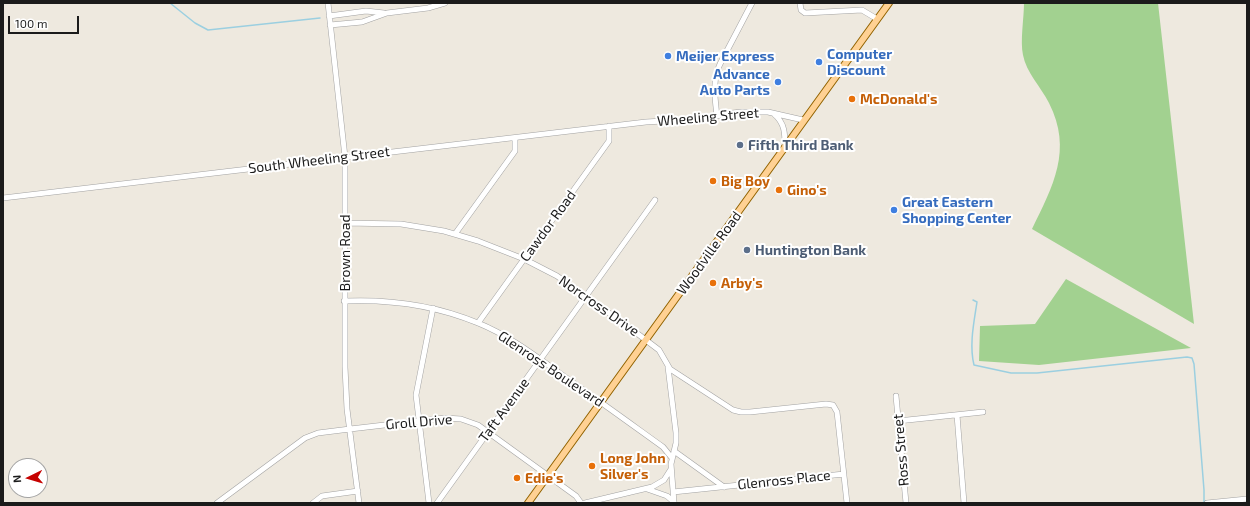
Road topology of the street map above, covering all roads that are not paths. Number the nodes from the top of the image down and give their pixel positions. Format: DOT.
graph roads {
  1 [pos="328,3"];
  2 [pos="445,3"];
  3 [pos="752,3"];
  4 [pos="800,3"];
  5 [pos="889,3"];
  6 [pos="387,13"];
  7 [pos="329,16"];
  8 [pos="877,19"];
  9 [pos="330,25"];
  10 [pos="771,113"];
  11 [pos="717,116"];
  12 [pos="803,120"];
  13 [pos="635,123"];
  14 [pos="609,126"];
  15 [pos="515,138"];
  16 [pos="785,147"];
  17 [pos="346,157"];
  18 [pos="3,198"];
  19 [pos="655,200"];
  20 [pos="344,223"];
  21 [pos="455,234"];
  22 [pos="524,259"];
  23 [pos="586,296"];
  24 [pos="344,301"];
  25 [pos="433,308"];
  26 [pos="478,323"];
  27 [pos="646,340"];
  28 [pos="540,359"];
  29 [pos="668,366"];
  30 [pos="896,396"];
  31 [pos="601,402"];
  32 [pos="983,412"];
  33 [pos="957,415"];
  34 [pos="420,421"];
  35 [pos="898,421"];
  36 [pos="350,429"];
  37 [pos="488,433"];
  38 [pos="674,451"];
  39 [pos="672,458"];
  40 [pos="671,470"];
  41 [pos="844,474"];
  42 [pos="548,476"];
  43 [pos="724,487"];
  44 [pos="646,489"];
  45 [pos="358,491"];
  46 [pos="673,492"];
  47 [pos="1247,499"];
  48 [pos="217,503"];
  49 [pos="313,503"];
  50 [pos="359,503"];
  51 [pos="430,503"];
  52 [pos="437,503"];
  53 [pos="528,503"];
  54 [pos="581,503"];
  55 [pos="584,503"];
  56 [pos="674,503"];
  57 [pos="847,503"];
  58 [pos="906,503"];
  59 [pos="964,503"];
  60 [pos="1207,503"];
  1 -- 7 [label="street, Brown Road"];
  2 -- 6 [label="street"];
  3 -- 11 [label="street"];
  4 -- 8 [label="street"];
  5 -- 8 [label="main road, Woodville Road"];
  6 -- 7 [label="street"];
  6 -- 9 [label="street"];
  7 -- 9 [label="street, Brown Road"];
  8 -- 12 [label="main road, Woodville Road"];
  9 -- 17 [label="street, Brown Road"];
  10 -- 11 [label="street, Wheeling Street"];
  10 -- 12 [label="street, Wheeling Street"];
  10 -- 16 [label="street"];
  11 -- 13 [label="street, Wheeling Street"];
  12 -- 16 [label="main road, Woodville Road"];
  13 -- 14 [label="street, South Wheeling Street"];
  14 -- 15 [label="street, South Wheeling Street"];
  14 -- 22 [label="street, Cawdor Road"];
  15 -- 17 [label="street, South Wheeling Street"];
  15 -- 21 [label="street"];
  16 -- 27 [label="main road, Woodville Road"];
  17 -- 18 [label="street, South Wheeling Street"];
  17 -- 20 [label="street, Brown Road"];
  19 -- 23 [label="street, Taft Avenue"];
  20 -- 21 [label="street, Norcross Drive"];
  20 -- 24 [label="street, Brown Road"];
  21 -- 22 [label="street, Norcross Drive"];
  22 -- 23 [label="street, Norcross Drive"];
  22 -- 26 [label="street, Cawdor Road"];
  23 -- 27 [label="street, Norcross Drive"];
  23 -- 28 [label="street, Taft Avenue"];
  24 -- 25 [label="street, Glenross Boulevard"];
  24 -- 36 [label="street, Brown Road"];
  25 -- 26 [label="street, Glenross Boulevard"];
  25 -- 34 [label="street"];
  26 -- 28 [label="street, Glenross Boulevard"];
  27 -- 29 [label="street, Norcross Drive"];
  27 -- 31 [label="main road, Woodville Road"];
  28 -- 31 [label="street, Glenross Boulevard"];
  28 -- 37 [label="street, Taft Avenue"];
  29 -- 38 [label="street"];
  29 -- 41 [label="street, Norcross Drive"];
  30 -- 35 [label="street, Ross Street"];
  31 -- 39 [label="street, Glenross Boulevard"];
  31 -- 42 [label="main road, Woodville Road"];
  32 -- 33 [label="street"];
  33 -- 35 [label="street"];
  33 -- 59 [label="street"];
  34 -- 36 [label="street, Groll Drive"];
  34 -- 37 [label="street, Groll Drive"];
  34 -- 51 [label="street"];
  35 -- 58 [label="street, Ross Street"];
  36 -- 45 [label="street, Brown Road"];
  36 -- 48 [label="street, Groll Drive"];
  37 -- 42 [label="street, Groll Drive"];
  37 -- 52 [label="street, Taft Avenue"];
  38 -- 39 [label="street"];
  38 -- 43 [label="street, Glenross Place"];
  39 -- 40 [label="street"];
  40 -- 44 [label="street"];
  40 -- 46 [label="street"];
  41 -- 43 [label="street, Glenross Place"];
  41 -- 57 [label="street"];
  42 -- 53 [label="main road, Woodville Road"];
  42 -- 54 [label="street, Groll Drive"];
  43 -- 46 [label="street, Glenross Place"];
  44 -- 55 [label="street"];
  44 -- 56 [label="street"];
  45 -- 49 [label="street"];
  45 -- 50 [label="street, Brown Road"];
  46 -- 56 [label="street"];
  47 -- 60 [label="street"];
}
